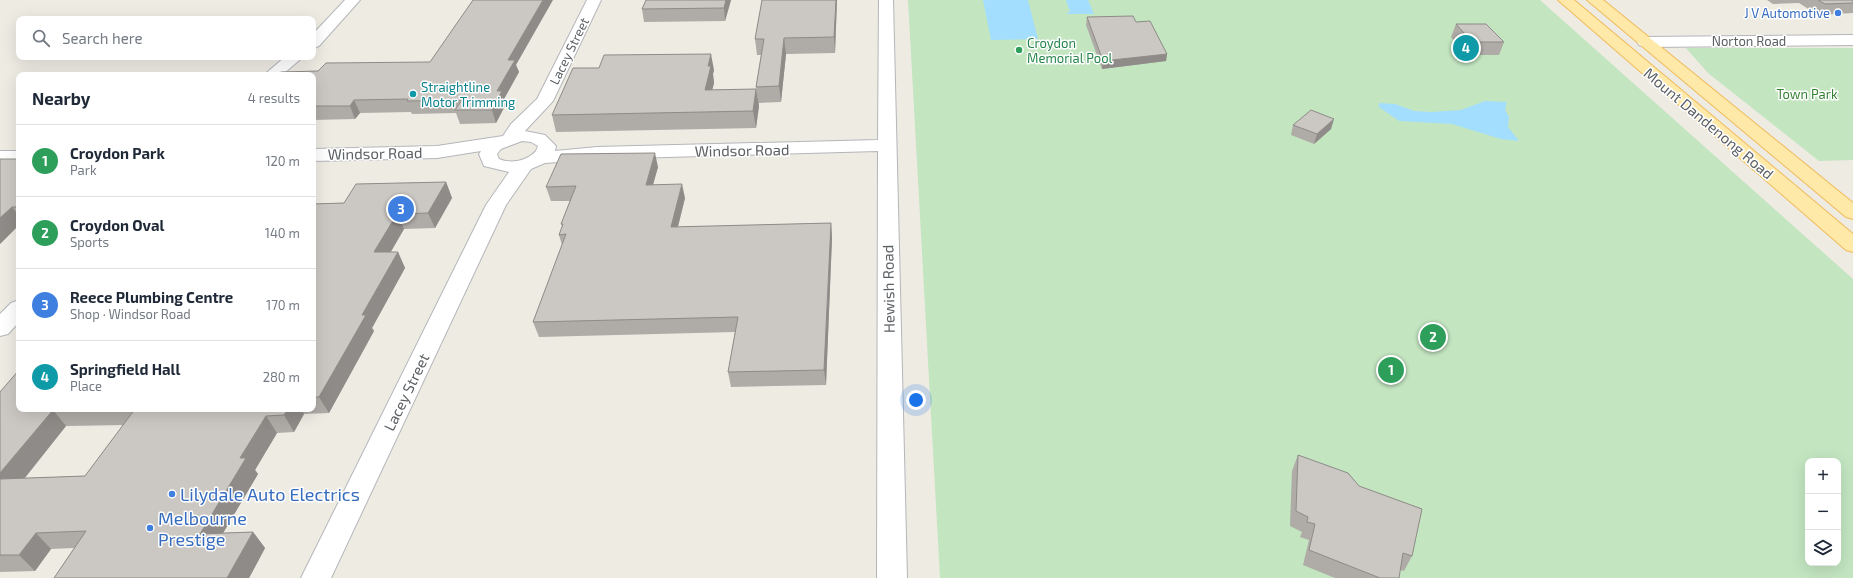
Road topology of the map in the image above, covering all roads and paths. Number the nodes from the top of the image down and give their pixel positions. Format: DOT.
graph roads {
  1 [pos="353,0"];
  2 [pos="594,0"];
  3 [pos="886,0"];
  4 [pos="1565,0"];
  5 [pos="1594,0"];
  6 [pos="316,40"];
  7 [pos="1853,40"];
  8 [pos="1645,42"];
  9 [pos="1615,43"];
  10 [pos="291,60"];
  11 [pos="276,72"];
  12 [pos="544,101"];
  13 [pos="506,140"];
  14 [pos="886,145"];
  15 [pos="536,151"];
  16 [pos="437,152"];
  17 [pos="316,154"];
  18 [pos="0,157"];
  19 [pos="16,157"];
  20 [pos="492,162"];
  21 [pos="496,205"];
  22 [pos="1853,213"];
  23 [pos="1853,245"];
  24 [pos="16,311"];
  25 [pos="0,328"];
  26 [pos="316,578"];
  27 [pos="892,578"];
  1 -- 6 [label="street"];
  2 -- 12 [label="street, Lacey Street"];
  3 -- 14 [label="street, Hewish Road"];
  4 -- 9 [label="main road, Mount Dandenong Road"];
  5 -- 8 [label="main road, Mount Dandenong Road"];
  7 -- 8 [label="street, Norton Road"];
  8 -- 9 [label="main road"];
  8 -- 22 [label="main road, Mount Dandenong Road"];
  9 -- 23 [label="main road, Mount Dandenong Road"];
  10 -- 11 [label="street"];
  12 -- 13 [label="street, Lacey Street"];
  12 -- 15 [label="street, Lacey Street"];
  13 -- 15 [label="street, Windsor Road"];
  13 -- 16 [label="street, Windsor Road"];
  13 -- 20 [label="street, Lacey Street"];
  14 -- 15 [label="street, Windsor Road"];
  14 -- 27 [label="street, Hewish Road"];
  15 -- 20 [label="street, Windsor Road"];
  15 -- 21 [label="street, Lacey Street"];
  16 -- 17 [label="street, Windsor Road"];
  16 -- 20 [label="street, Windsor Road"];
  18 -- 19 [label="street"];
  20 -- 21 [label="street, Lacey Street"];
  21 -- 26 [label="street, Lacey Street"];
  24 -- 25 [label="street"];
}
